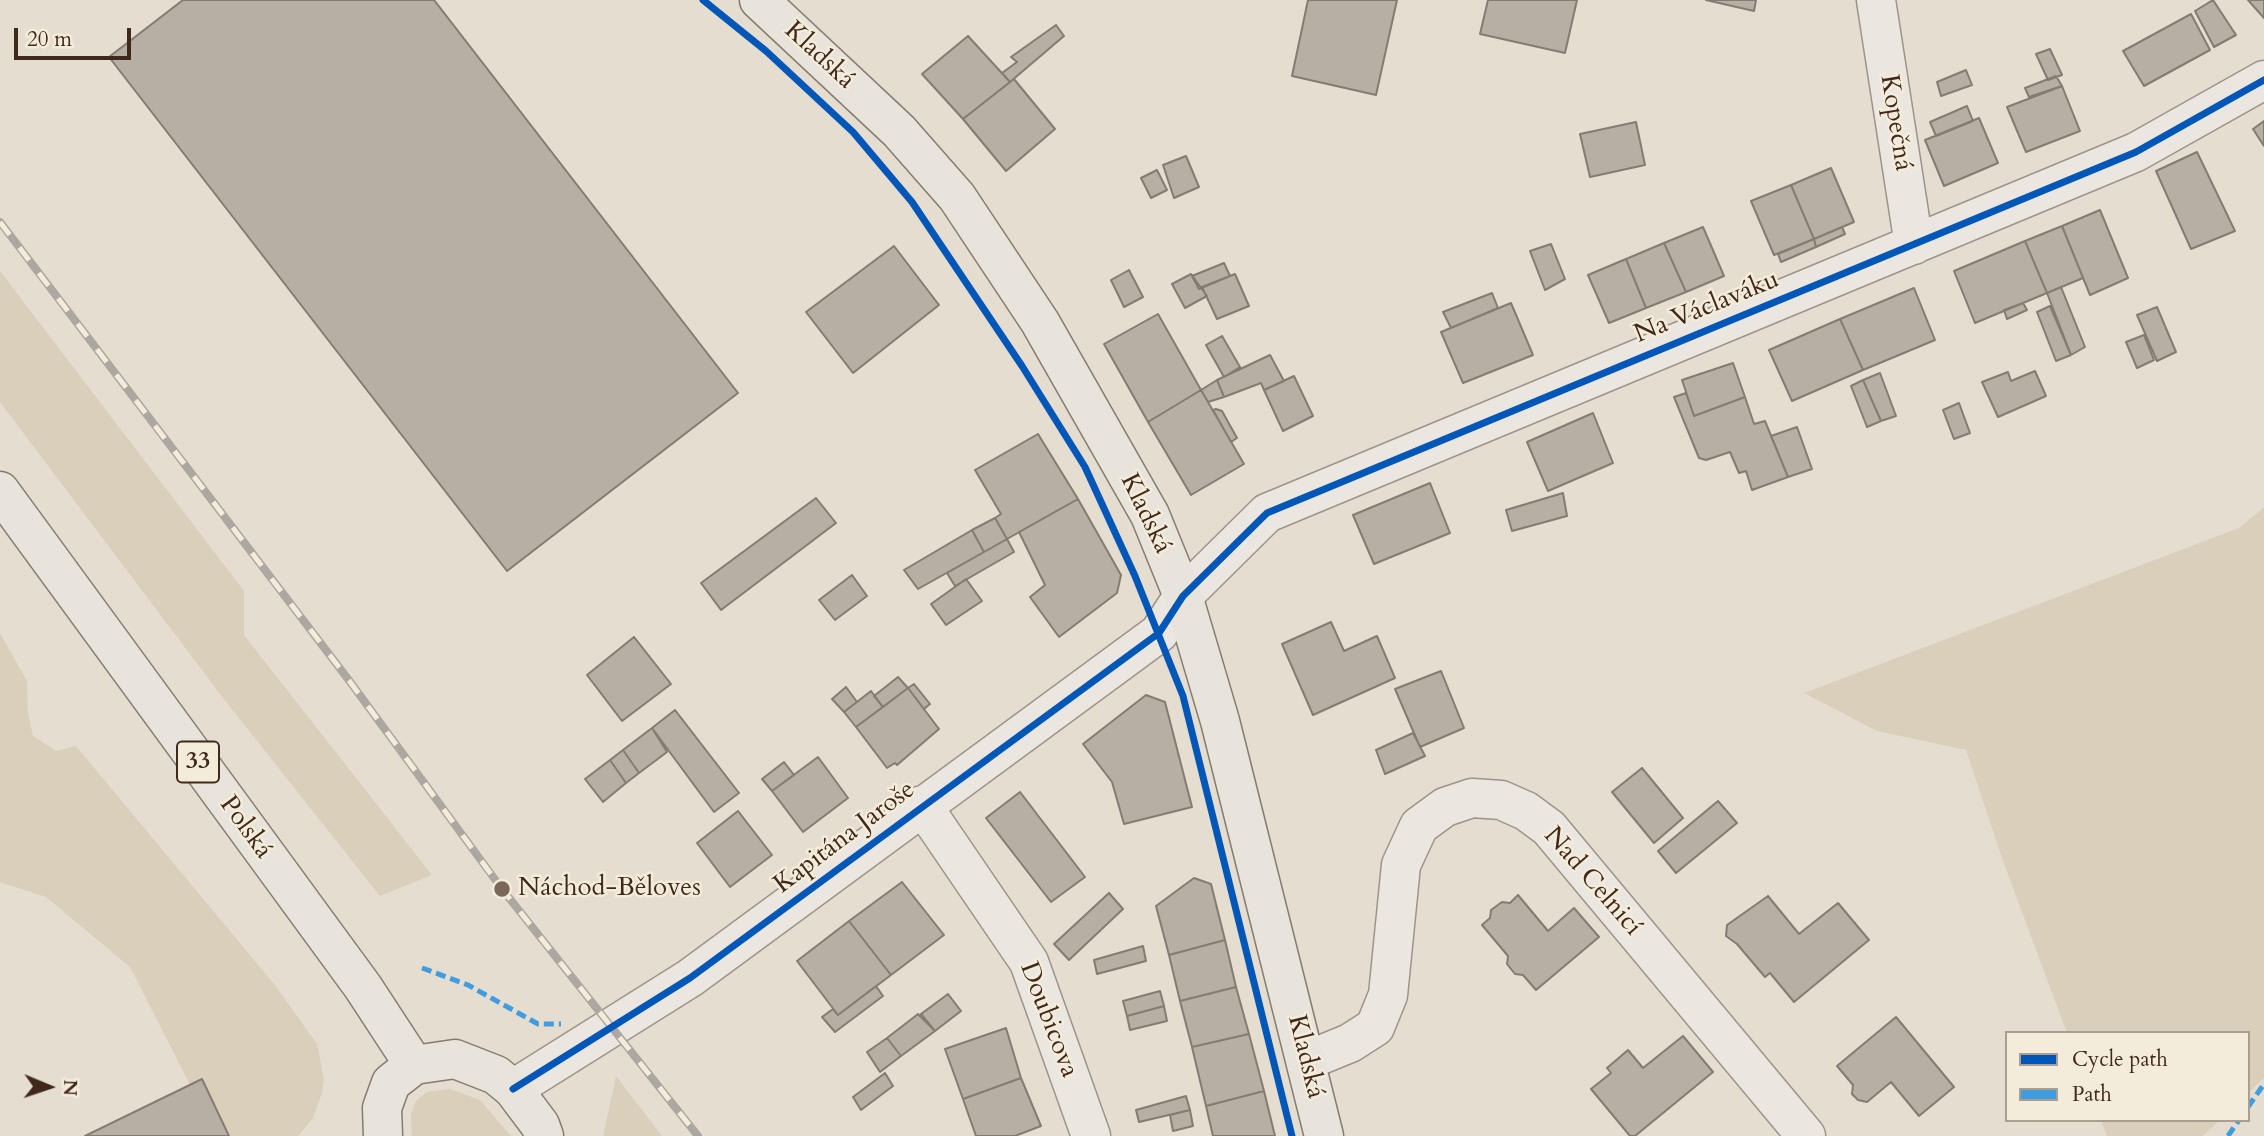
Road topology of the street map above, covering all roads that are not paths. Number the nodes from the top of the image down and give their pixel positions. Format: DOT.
graph roads {
  1 [pos="759,0"];
  2 [pos="1876,0"];
  3 [pos="2264,80"];
  4 [pos="1914,245"];
  5 [pos="0,491"];
  6 [pos="1182,596"];
  7 [pos="922,805"];
  8 [pos="1306,1061"];
  9 [pos="414,1065"];
  10 [pos="513,1090"];
  11 [pos="383,1136"];
  12 [pos="544,1136"];
  13 [pos="1091,1136"];
  14 [pos="1324,1136"];
  15 [pos="1805,1136"];
  1 -- 6 [label="main road, Kladská"];
  2 -- 4 [label="street, Kopečná"];
  3 -- 4 [label="street, Na Václaváku"];
  4 -- 6 [label="street, Na Václaváku"];
  5 -- 9 [label="main road, Polská / 33"];
  6 -- 7 [label="street, Kapitána Jaroše"];
  6 -- 8 [label="main road, Kladská"];
  7 -- 10 [label="street, Kapitána Jaroše"];
  7 -- 13 [label="street, Doubicova"];
  8 -- 14 [label="main road, Kladská"];
  8 -- 15 [label="street, Nad Celnicí"];
  9 -- 10 [label="main road"];
  9 -- 11 [label="main road"];
  10 -- 12 [label="main road"];
}
